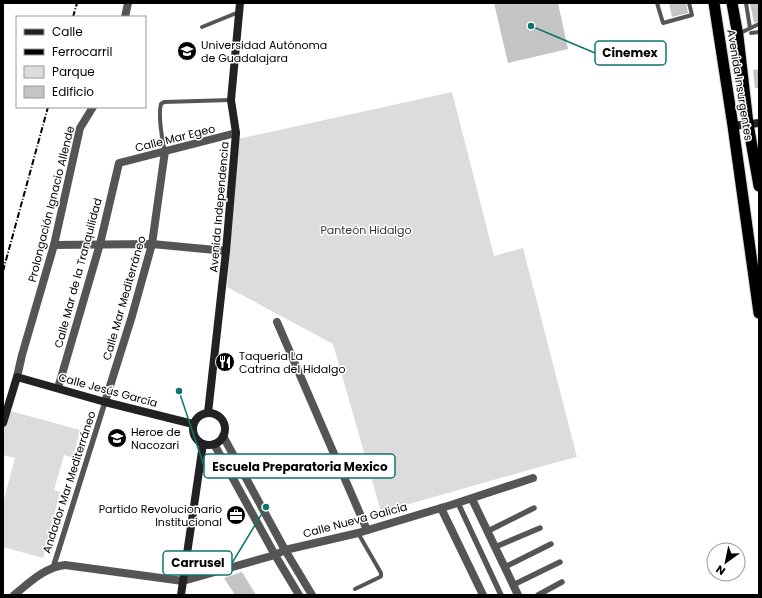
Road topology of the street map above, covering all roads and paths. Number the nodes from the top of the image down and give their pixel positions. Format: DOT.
graph roads {
  1 [pos="128,3"];
  2 [pos="657,3"];
  3 [pos="689,3"];
  4 [pos="714,3"];
  5 [pos="746,3"];
  6 [pos="731,4"];
  7 [pos="240,7"];
  8 [pos="124,16"];
  9 [pos="759,24"];
  10 [pos="202,27"];
  11 [pos="750,28"];
  12 [pos="759,32"];
  13 [pos="751,33"];
  14 [pos="738,34"];
  15 [pos="231,100"];
  16 [pos="92,108"];
  17 [pos="754,123"];
  18 [pos="733,126"];
  19 [pos="236,133"];
  20 [pos="165,151"];
  21 [pos="119,163"];
  22 [pos="759,186"];
  23 [pos="100,244"];
  24 [pos="152,244"];
  25 [pos="54,245"];
  26 [pos="226,251"];
  27 [pos="759,313"];
  28 [pos="277,322"];
  29 [pos="16,377"];
  30 [pos="58,388"];
  31 [pos="105,402"];
  32 [pos="208,413"];
  33 [pos="3,423"];
  34 [pos="193,424"];
  35 [pos="223,436"];
  36 [pos="203,444"];
  37 [pos="214,444"];
  38 [pos="533,478"];
  39 [pos="472,499"];
  40 [pos="458,503"];
  41 [pos="441,508"];
  42 [pos="534,508"];
  43 [pos="540,528"];
  44 [pos="367,530"];
  45 [pos="488,531"];
  46 [pos="358,533"];
  47 [pos="550,544"];
  48 [pos="495,547"];
  49 [pos="285,550"];
  50 [pos="275,555"];
  51 [pos="560,562"];
  52 [pos="505,567"];
  53 [pos="53,568"];
  54 [pos="183,581"];
  55 [pos="562,582"];
  56 [pos="513,585"];
  57 [pos="355,590"];
  58 [pos="14,595"];
  59 [pos="181,595"];
  60 [pos="299,595"];
  61 [pos="312,595"];
  62 [pos="482,595"];
  63 [pos="501,595"];
  64 [pos="518,595"];
  65 [pos="538,595"];
  1 -- 8 [label="street"];
  2 -- 3 [label="lane"];
  4 -- 18 [label="highway, Avenida Insurgentes"];
  5 -- 11 [label="lane"];
  6 -- 14 [label="highway, Avenida Insurgentes"];
  7 -- 10 [label="lane"];
  7 -- 15 [label="main road, Avenida Independencia"];
  9 -- 11 [label="lane"];
  11 -- 14 [label="lane"];
  12 -- 13 [label="lane"];
  14 -- 17 [label="highway, Avenida Insurgentes"];
  15 -- 19 [label="main road, Avenida Independencia"];
  15 -- 20 [label="lane"];
  16 -- 25 [label="street, Prolongación Ignacio Allende"];
  17 -- 18 [label="main road"];
  17 -- 22 [label="highway, Avenida Insurgentes"];
  18 -- 27 [label="highway, Avenida Insurgentes"];
  19 -- 20 [label="street, Calle Mar Egeo"];
  19 -- 26 [label="main road, Avenida Independencia"];
  20 -- 21 [label="street, Calle Mar Egeo"];
  20 -- 24 [label="street, Calle Mar Mediterráneo"];
  21 -- 23 [label="street, Calle Mar de la Tranquilidad"];
  23 -- 24 [label="street"];
  23 -- 25 [label="street"];
  23 -- 30 [label="street, Calle Mar de la Tranquilidad"];
  24 -- 26 [label="street"];
  24 -- 31 [label="street, Calle Mar Mediterráneo"];
  25 -- 29 [label="street, Prolongación Ignacio Allende"];
  26 -- 32 [label="main road, Avenida Independencia"];
  28 -- 44 [label="street"];
  29 -- 30 [label="main road, Calle Jesús García"];
  29 -- 33 [label="main road, Prolongación Ignacio Allende"];
  30 -- 31 [label="main road, Calle Jesús García"];
  31 -- 34 [label="main road, Calle Jesús García"];
  31 -- 53 [label="street, Andador Mar Mediterráneo"];
  32 -- 34 [label="main road"];
  32 -- 35 [label="main road"];
  34 -- 36 [label="main road"];
  35 -- 37 [label="main road"];
  35 -- 49 [label="street"];
  36 -- 37 [label="main road"];
  36 -- 54 [label="main road"];
  37 -- 50 [label="street"];
  38 -- 39 [label="street, Calle Nueva Galicia"];
  39 -- 40 [label="street, Calle Nueva Galicia"];
  39 -- 45 [label="street"];
  40 -- 41 [label="street, Calle Nueva Galicia"];
  40 -- 63 [label="street"];
  41 -- 44 [label="street, Calle Nueva Galicia"];
  41 -- 62 [label="street"];
  42 -- 45 [label="street"];
  43 -- 48 [label="street"];
  44 -- 46 [label="street, Calle Nueva Galicia"];
  45 -- 48 [label="street"];
  46 -- 49 [label="street, Calle Nueva Galicia"];
  46 -- 57 [label="lane"];
  47 -- 52 [label="street"];
  48 -- 52 [label="street"];
  49 -- 50 [label="street, Calle Nueva Galicia"];
  49 -- 61 [label="street"];
  50 -- 54 [label="street, Calle Nueva Galicia"];
  50 -- 60 [label="street"];
  51 -- 56 [label="street"];
  52 -- 56 [label="street"];
  53 -- 54 [label="street"];
  53 -- 58 [label="street"];
  54 -- 59 [label="main road"];
  55 -- 65 [label="street"];
  56 -- 64 [label="street"];
}
